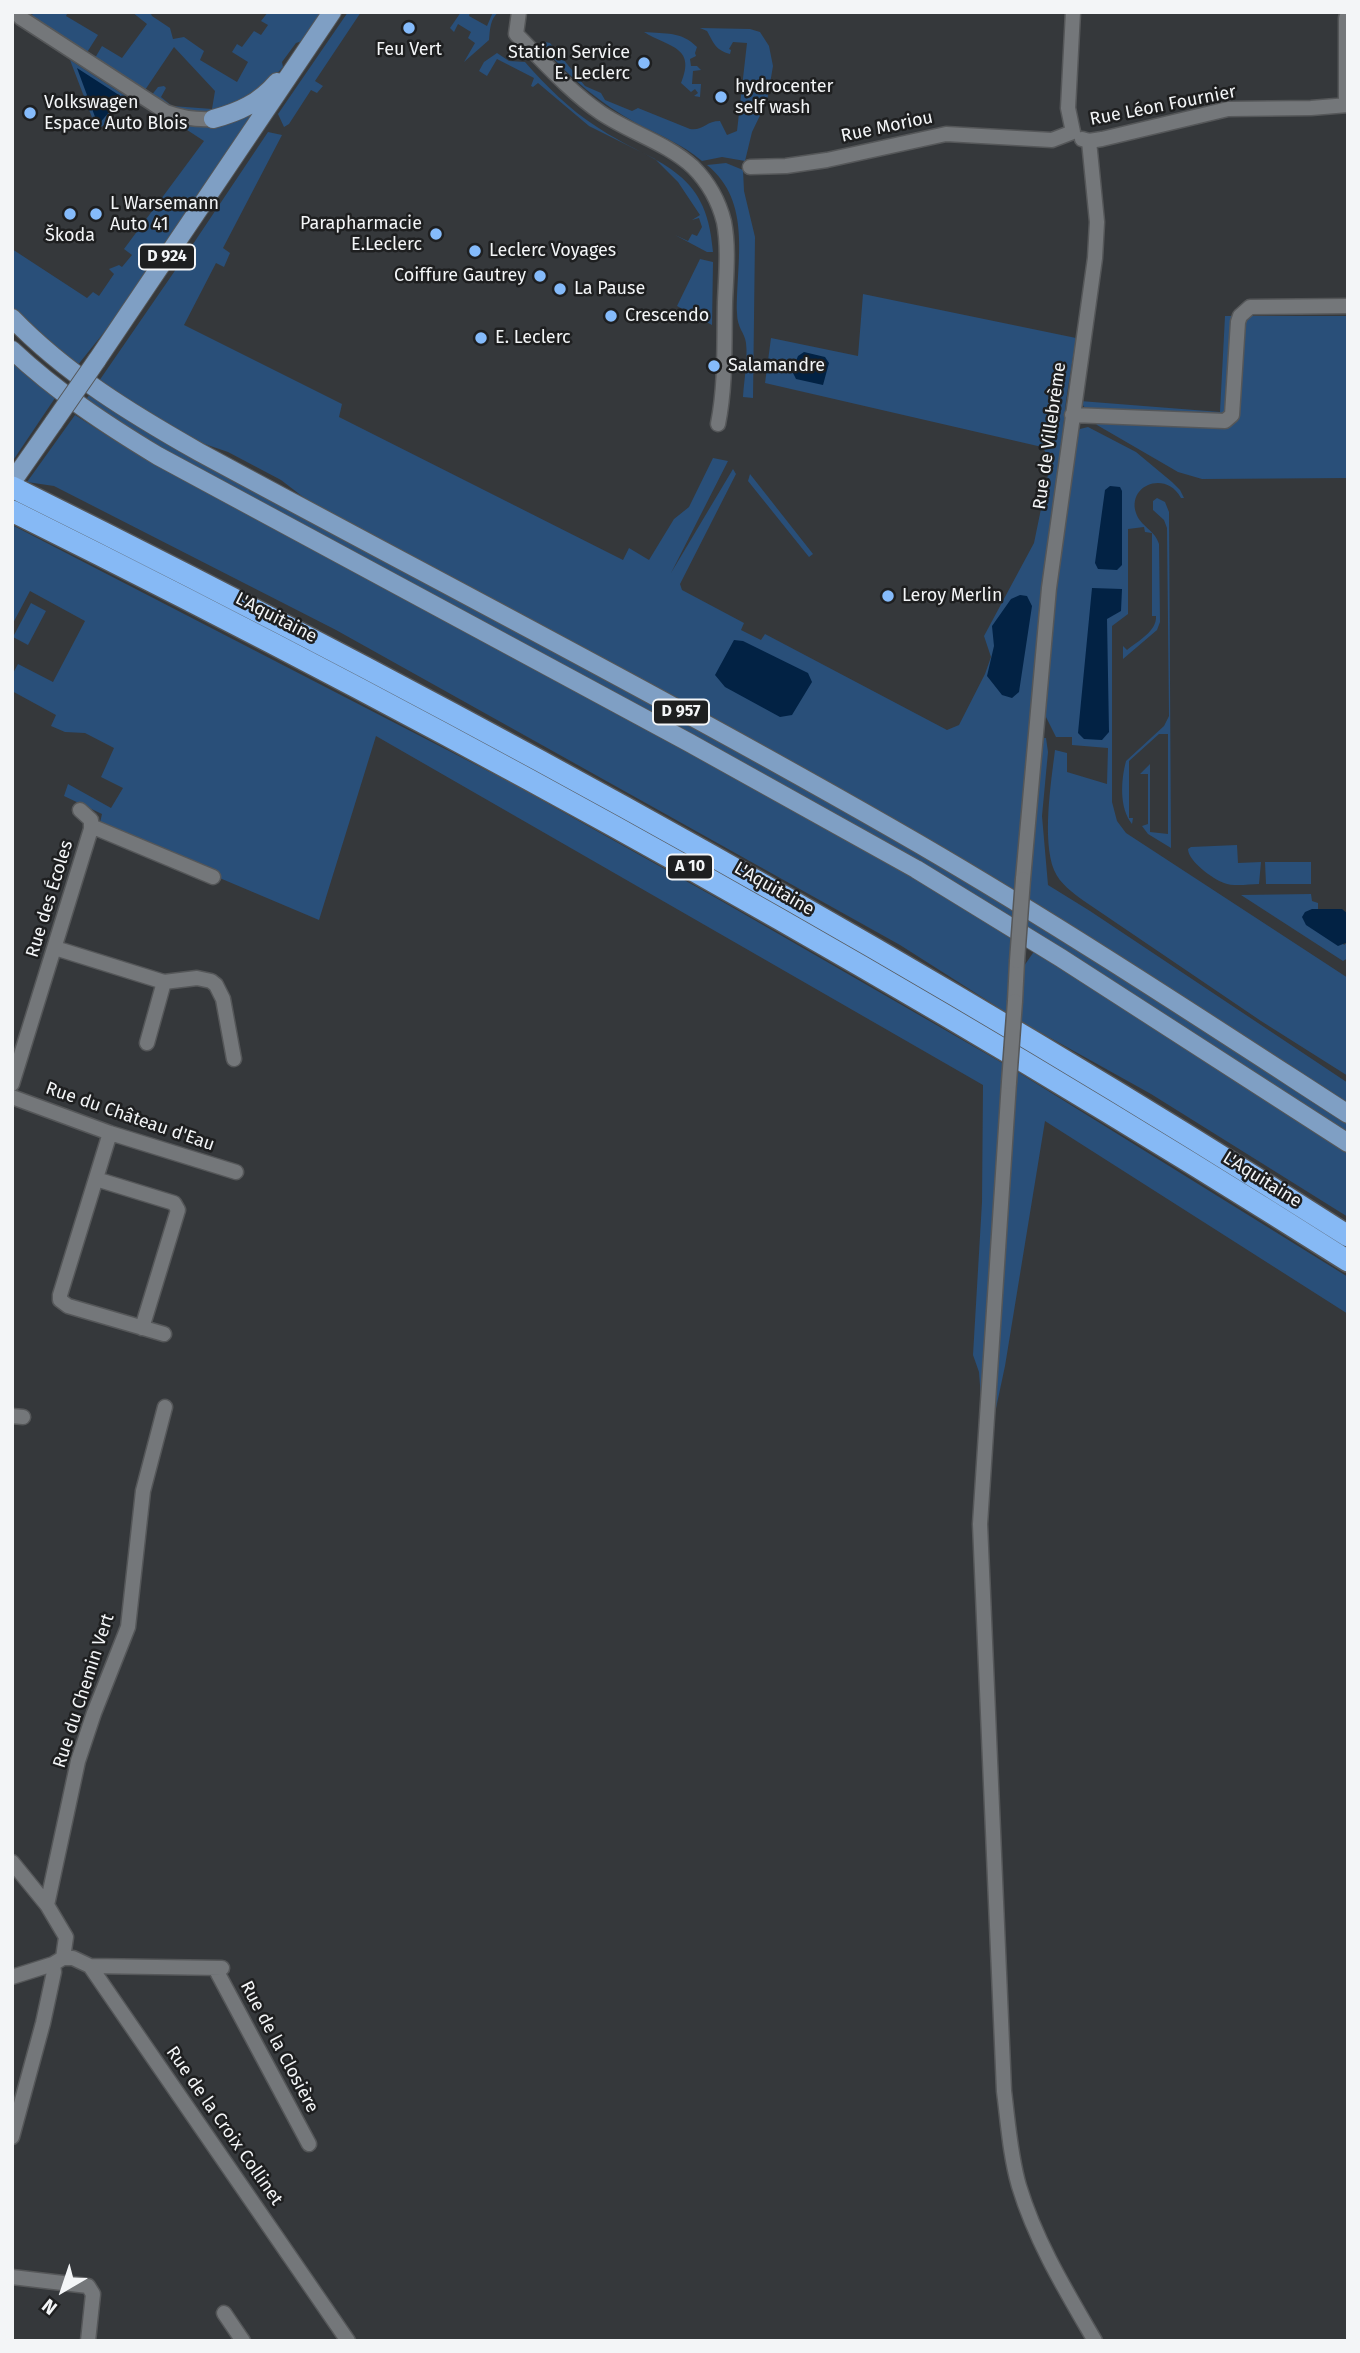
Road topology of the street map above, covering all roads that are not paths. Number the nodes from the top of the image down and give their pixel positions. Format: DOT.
graph roads {
  1 [pos="15,12"];
  2 [pos="332,12"];
  3 [pos="519,12"];
  4 [pos="1073,12"];
  5 [pos="1346,24"];
  6 [pos="296,68"];
  7 [pos="1347,105"];
  8 [pos="214,119"];
  9 [pos="1073,132"];
  10 [pos="1089,141"];
  11 [pos="750,167"];
  12 [pos="1348,306"];
  13 [pos="12,318"];
  14 [pos="12,350"];
  15 [pos="1072,415"];
  16 [pos="718,424"];
  17 [pos="12,485"];
  18 [pos="12,510"];
  19 [pos="80,810"];
  20 [pos="91,826"];
  21 [pos="213,877"];
  22 [pos="55,948"];
  23 [pos="164,982"];
  24 [pos="147,1043"];
  25 [pos="234,1059"];
  26 [pos="12,1084"];
  27 [pos="12,1097"];
  28 [pos="1348,1114"];
  29 [pos="110,1133"];
  30 [pos="1348,1143"];
  31 [pos="236,1172"];
  32 [pos="96,1179"];
  33 [pos="1348,1236"];
  34 [pos="1348,1261"];
  35 [pos="142,1328"];
  36 [pos="164,1334"];
  37 [pos="165,1406"];
  38 [pos="12,1862"];
  39 [pos="47,1905"];
  40 [pos="58,1961"];
  41 [pos="90,1966"];
  42 [pos="12,1977"];
  43 [pos="12,2137"];
  44 [pos="309,2144"];
  45 [pos="12,2277"];
  46 [pos="224,2313"];
  47 [pos="88,2341"];
  48 [pos="243,2341"];
  49 [pos="348,2341"];
  50 [pos="1095,2341"];
  1 -- 8 [label="street"];
  2 -- 6 [label="main road, D 924"];
  3 -- 16 [label="street"];
  4 -- 9 [label="street"];
  5 -- 7 [label="street"];
  6 -- 8 [label="main road"];
  6 -- 17 [label="main road, D 924, bridge"];
  7 -- 10 [label="street, Rue Léon Fournier"];
  9 -- 10 [label="street, Rue Léon Fournier"];
  9 -- 11 [label="street, Rue Moriou"];
  10 -- 15 [label="street, Rue de Villebrème"];
  12 -- 15 [label="street"];
  13 -- 28 [label="main road, D 957"];
  14 -- 30 [label="main road, D 957"];
  15 -- 50 [label="street, Rue de Villebrème, bridge"];
  17 -- 33 [label="highway, L'Aquitaine / A 10"];
  18 -- 34 [label="highway, L'Aquitaine / A 10"];
  19 -- 20 [label="street, Rue des Écoles"];
  20 -- 21 [label="street"];
  20 -- 22 [label="street, Rue des Écoles"];
  22 -- 23 [label="street"];
  22 -- 26 [label="street, Rue des Écoles"];
  23 -- 24 [label="street"];
  23 -- 25 [label="street"];
  27 -- 29 [label="street, Rue du Château d'Eau"];
  29 -- 31 [label="street, Rue du Château d'Eau"];
  29 -- 32 [label="street"];
  32 -- 35 [label="street"];
  32 -- 35 [label="street"];
  35 -- 36 [label="street"];
  37 -- 39 [label="street, Rue du Chemin Vert"];
  38 -- 39 [label="street"];
  39 -- 40 [label="street"];
  40 -- 41 [label="street"];
  40 -- 42 [label="street"];
  40 -- 43 [label="street"];
  41 -- 44 [label="street, Rue de la Closière"];
  41 -- 49 [label="street, Rue de la Croix Collinet"];
  45 -- 47 [label="street"];
  46 -- 48 [label="street"];
}
